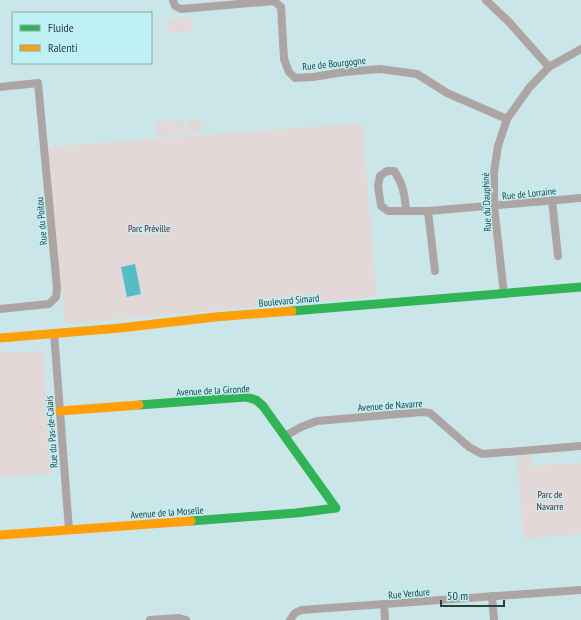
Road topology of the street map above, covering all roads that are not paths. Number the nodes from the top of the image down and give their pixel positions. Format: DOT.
graph roads {
  1 [pos="173,0"];
  2 [pos="486,0"];
  3 [pos="581,49"];
  4 [pos="549,67"];
  5 [pos="0,87"];
  6 [pos="507,119"];
  7 [pos="581,198"];
  8 [pos="552,200"];
  9 [pos="494,206"];
  10 [pos="406,211"];
  11 [pos="428,211"];
  12 [pos="558,256"];
  13 [pos="435,271"];
  14 [pos="581,287"];
  15 [pos="504,294"];
  16 [pos="0,309"];
  17 [pos="54,333"];
  18 [pos="0,338"];
  19 [pos="60,411"];
  20 [pos="285,436"];
  21 [pos="581,446"];
  22 [pos="336,508"];
  23 [pos="69,530"];
  24 [pos="0,535"];
  25 [pos="581,590"];
  26 [pos="492,596"];
  27 [pos="384,604"];
  28 [pos="150,620"];
  29 [pos="186,620"];
  30 [pos="290,620"];
  31 [pos="385,620"];
  32 [pos="494,620"];
  1 -- 6 [label="street, Rue de Bourgogne"];
  2 -- 4 [label="street"];
  3 -- 4 [label="street, Rue du Dauphiné"];
  4 -- 6 [label="street, Rue du Dauphiné"];
  5 -- 16 [label="street, Rue du Poitou"];
  6 -- 9 [label="street, Rue du Dauphiné"];
  7 -- 8 [label="street, Rue de Lorraine"];
  8 -- 9 [label="street, Rue de Lorraine"];
  8 -- 12 [label="street"];
  9 -- 11 [label="street, Rue de Lorraine"];
  9 -- 15 [label="street, Rue du Dauphiné"];
  10 -- 10 [label="street, Rue de Lorraine"];
  10 -- 11 [label="street, Rue de Lorraine"];
  11 -- 13 [label="street"];
  14 -- 15 [label="street, Boulevard Simard"];
  15 -- 17 [label="street, Boulevard Simard"];
  17 -- 18 [label="street, Boulevard Simard"];
  17 -- 19 [label="street, Rue du Pas-de-Calais"];
  19 -- 20 [label="street, Avenue de la Gironde"];
  19 -- 23 [label="street, Rue du Pas-de-Calais"];
  20 -- 21 [label="street, Avenue de Navarre"];
  20 -- 22 [label="street, Avenue de la Gironde"];
  22 -- 23 [label="street, Avenue de la Moselle"];
  23 -- 24 [label="street, Avenue de la Moselle"];
  25 -- 26 [label="street, Rue Verdure"];
  26 -- 27 [label="street, Rue Verdure"];
  26 -- 32 [label="street"];
  27 -- 30 [label="street, Rue Verdure"];
  27 -- 31 [label="street"];
  28 -- 29 [label="street"];
}
